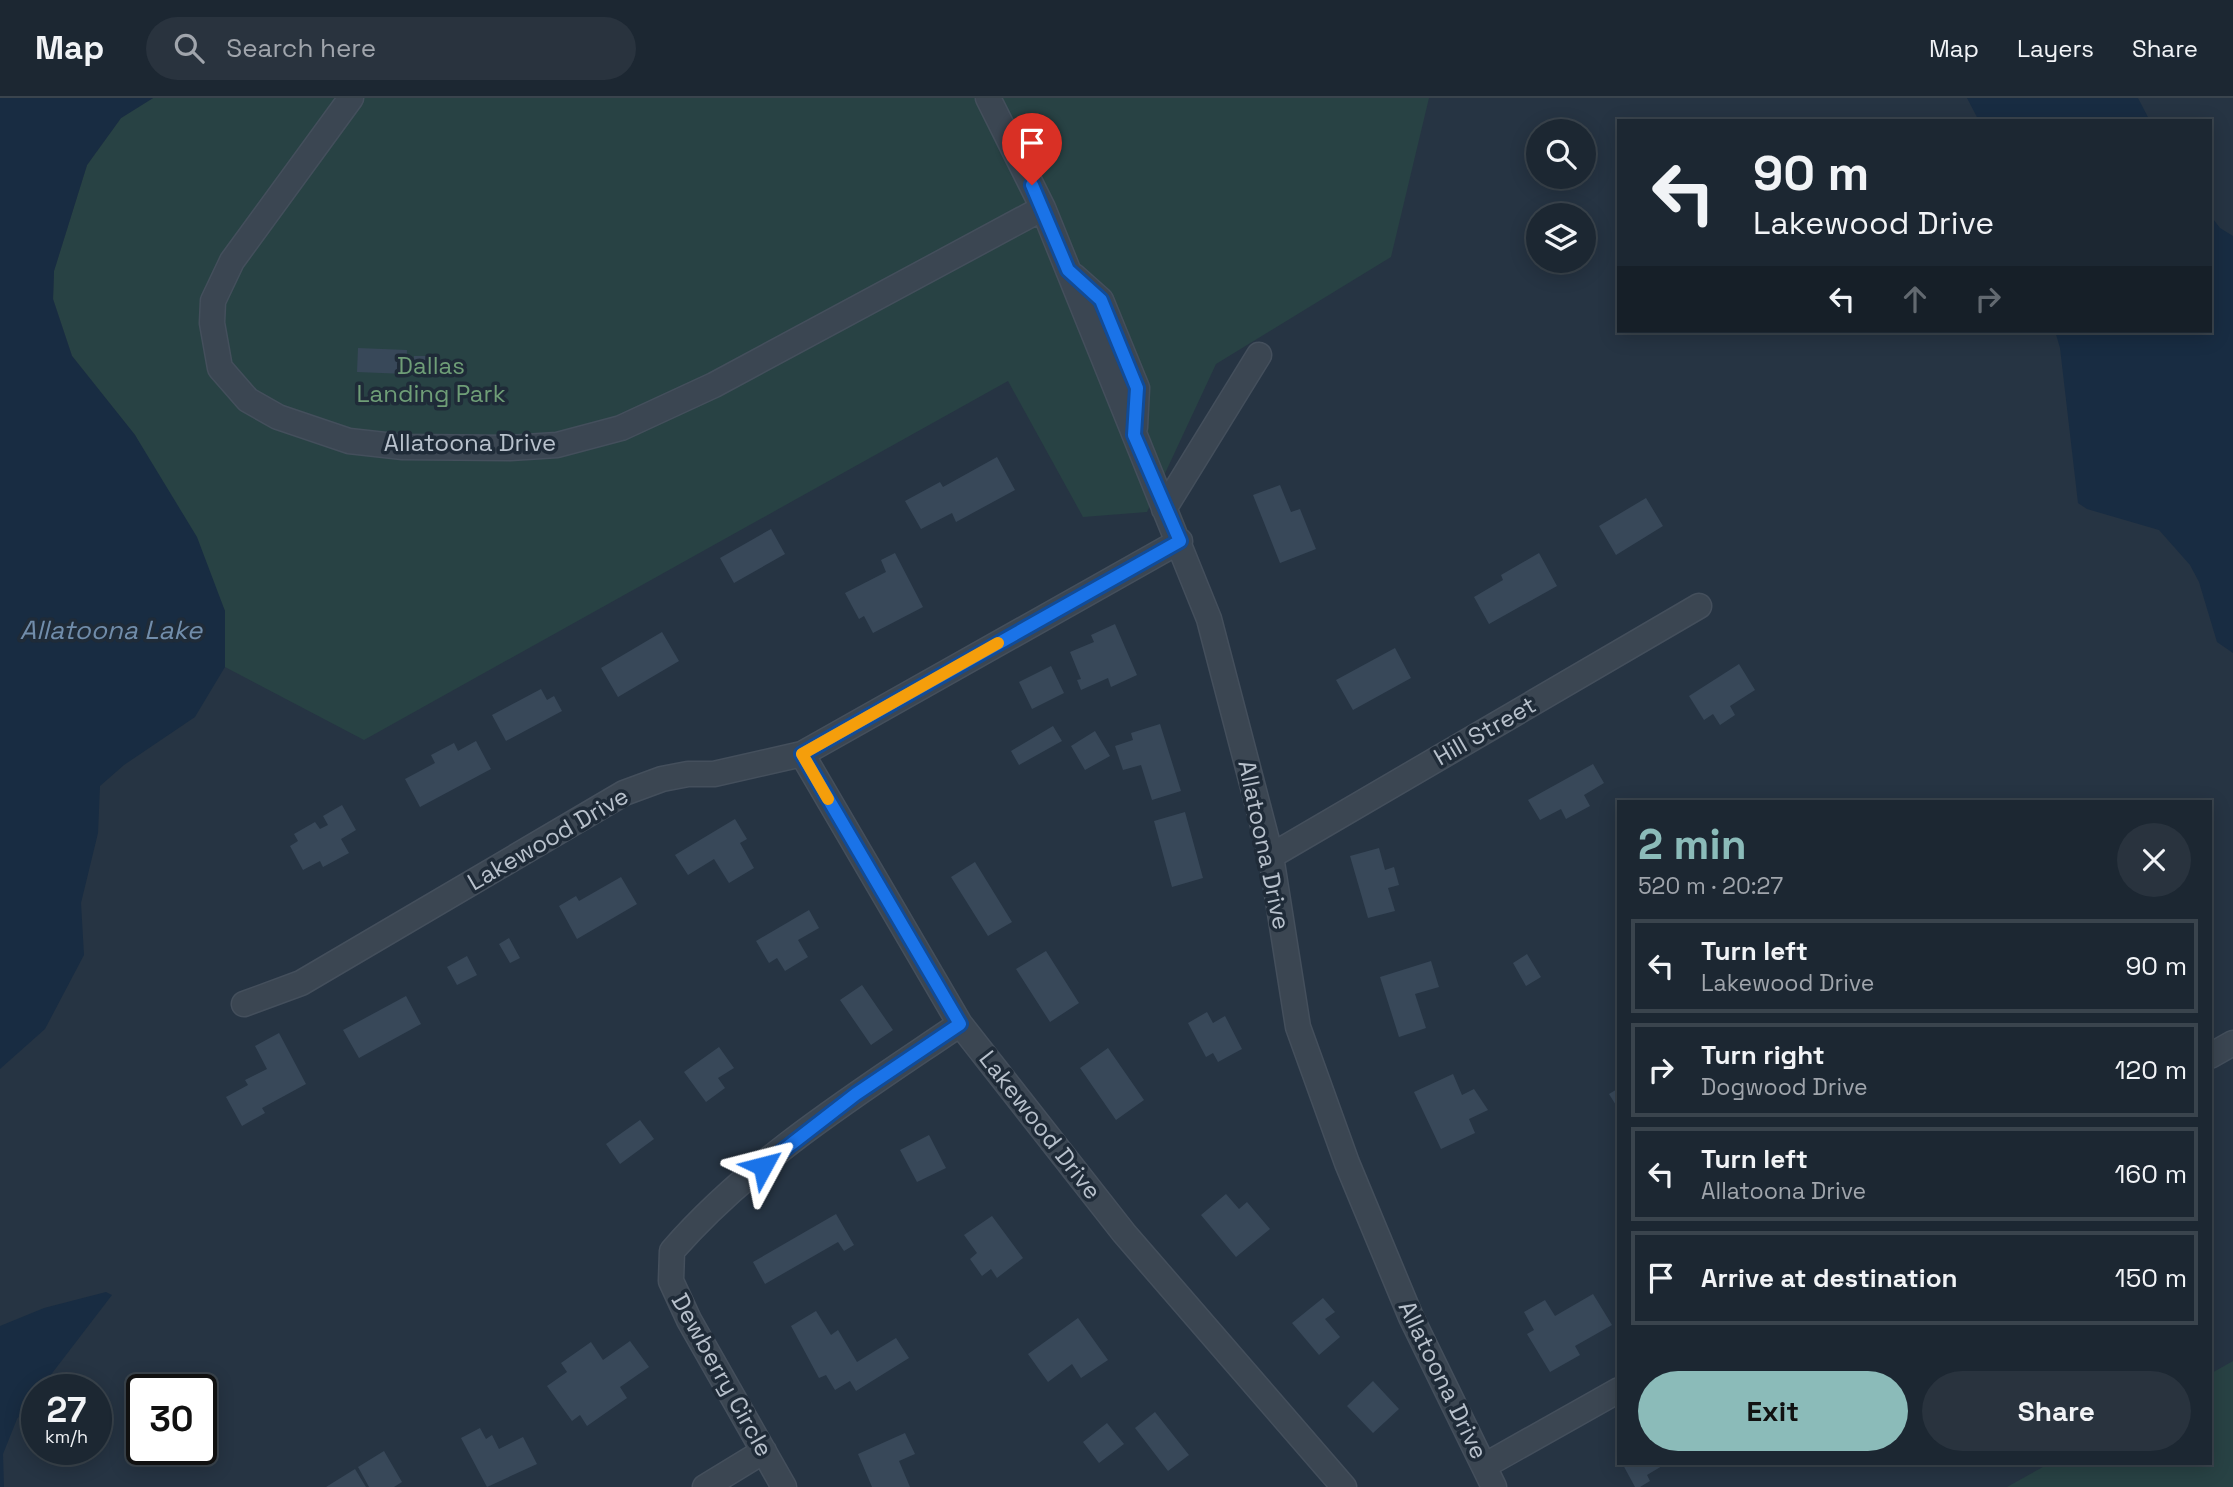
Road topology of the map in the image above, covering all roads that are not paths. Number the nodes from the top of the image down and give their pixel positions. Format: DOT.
graph roads {
  1 [pos="351,98"];
  2 [pos="988,98"];
  3 [pos="1043,208"];
  4 [pos="1259,355"];
  5 [pos="1164,509"];
  6 [pos="1180,541"];
  7 [pos="1699,606"];
  8 [pos="802,754"];
  9 [pos="1271,856"];
  10 [pos="244,1004"];
  11 [pos="960,1024"];
  12 [pos="2233,1043"];
  13 [pos="2212,1055"];
  14 [pos="1617,1391"];
  15 [pos="764,1451"];
  16 [pos="1489,1476"];
  17 [pos="705,1487"];
  18 [pos="784,1487"];
  19 [pos="1344,1487"];
  1 -- 3 [label="street, Allatoona Drive"];
  2 -- 3 [label="street, Allatoona Drive"];
  3 -- 5 [label="street, Allatoona Drive"];
  4 -- 5 [label="street"];
  5 -- 6 [label="street, Allatoona Drive"];
  6 -- 8 [label="street"];
  6 -- 9 [label="street, Allatoona Drive"];
  7 -- 9 [label="street, Hill Street"];
  8 -- 10 [label="street, Lakewood Drive"];
  8 -- 11 [label="street, Lakewood Drive"];
  9 -- 16 [label="street, Allatoona Drive"];
  11 -- 15 [label="street, Dewberry Circle"];
  11 -- 19 [label="street, Lakewood Drive"];
  12 -- 13 [label="street"];
  14 -- 16 [label="street"];
  15 -- 17 [label="street"];
  15 -- 18 [label="street, Dewberry Circle"];
}
